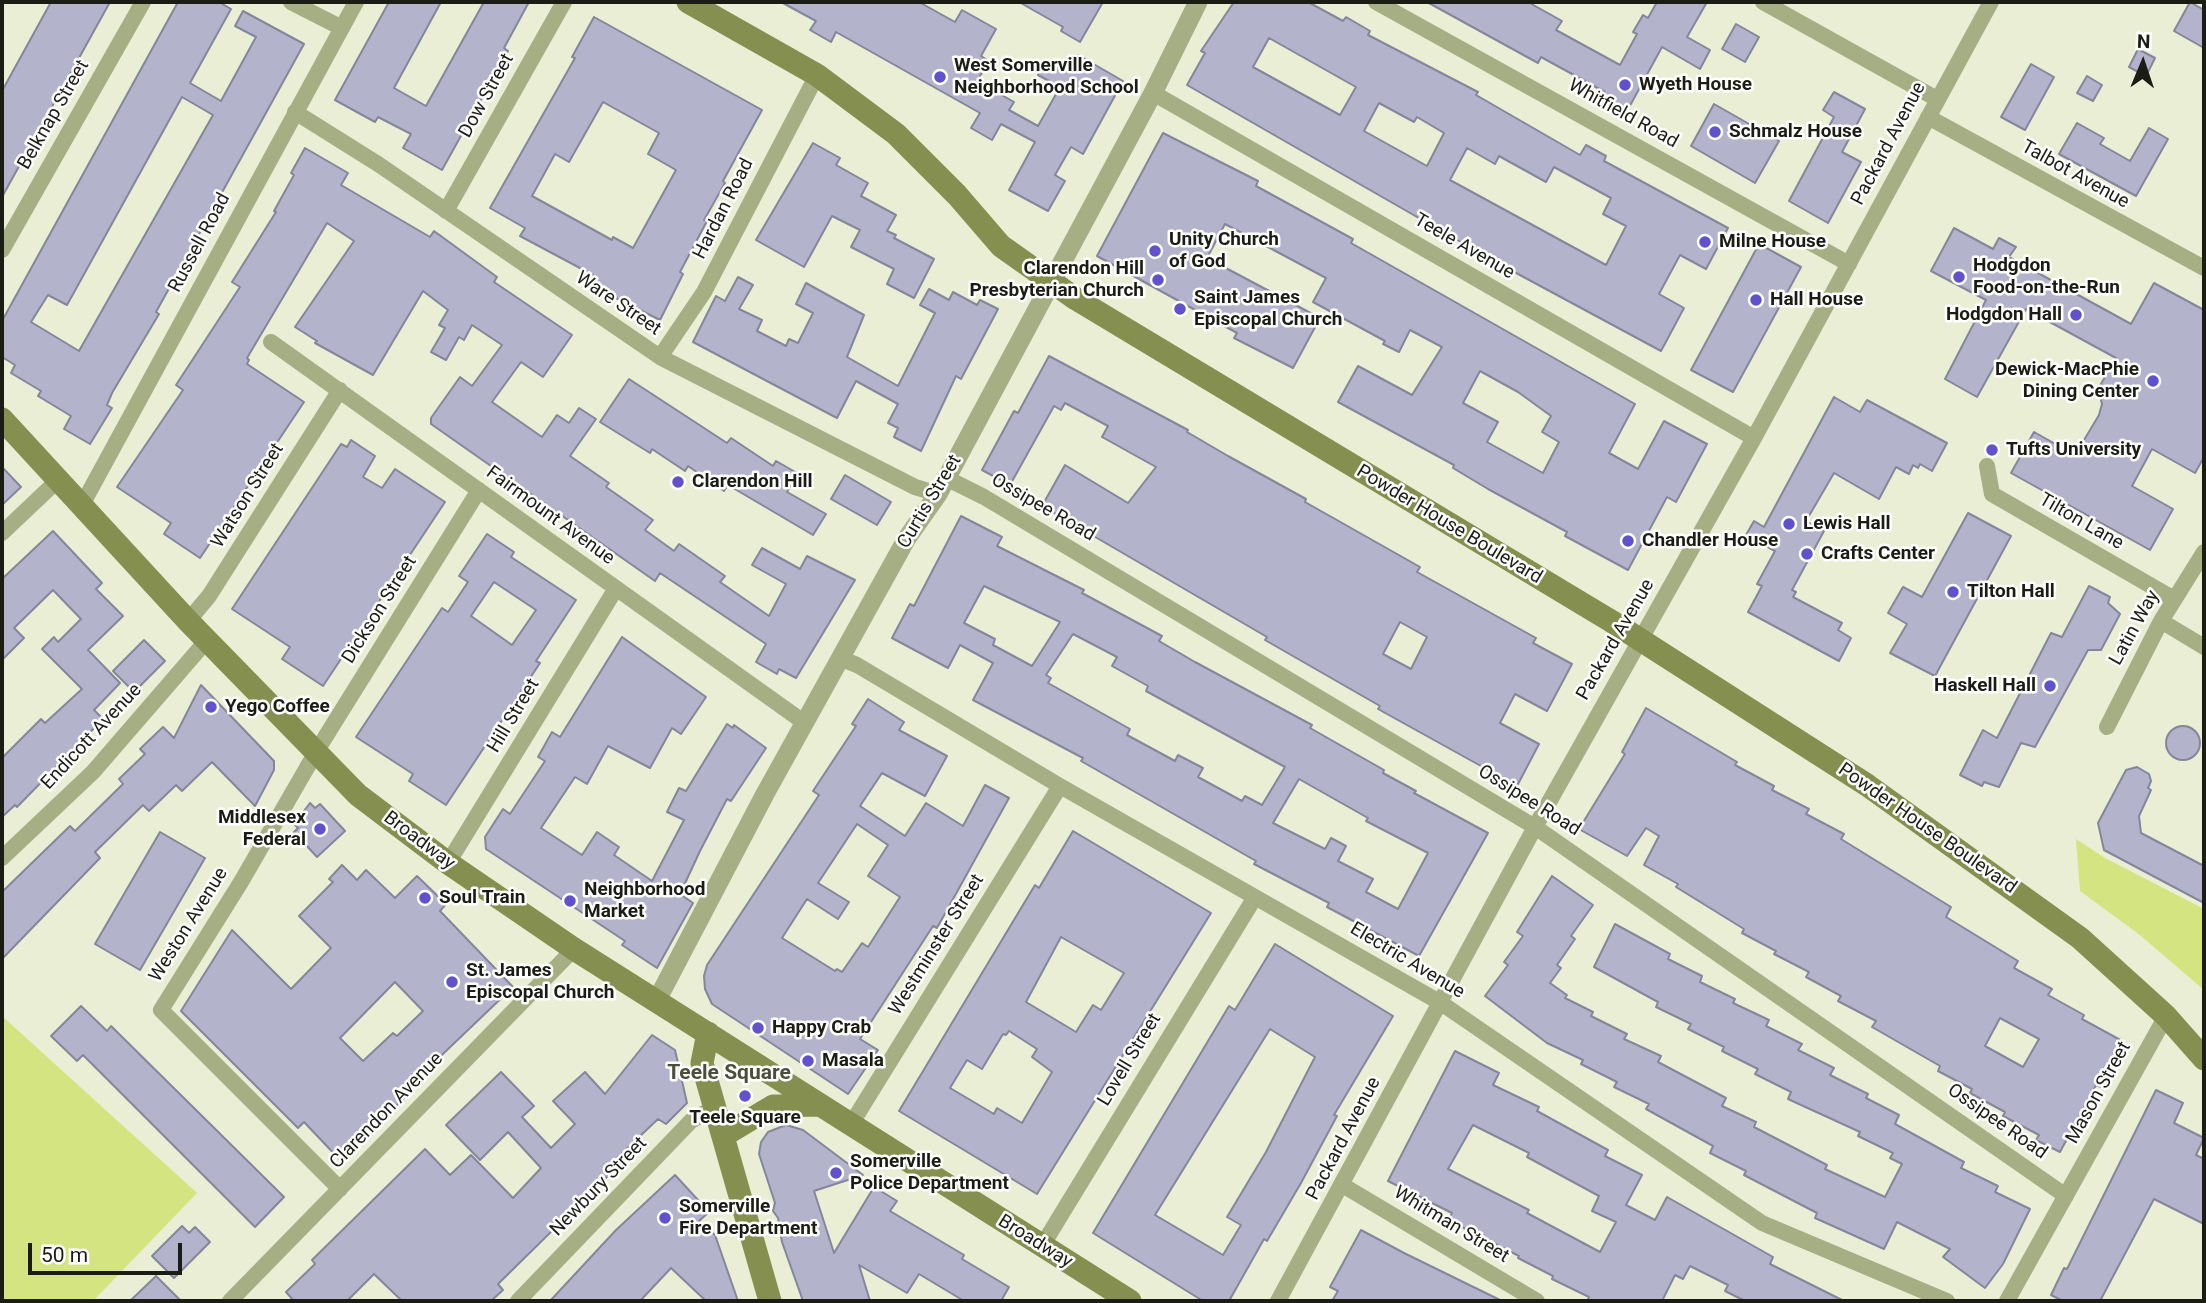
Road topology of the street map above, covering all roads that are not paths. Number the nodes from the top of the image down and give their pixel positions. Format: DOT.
graph roads {
  1 [pos="143,2"];
  2 [pos="291,2"];
  3 [pos="356,2"];
  4 [pos="564,2"];
  5 [pos="688,2"];
  6 [pos="1376,2"];
  7 [pos="1763,2"];
  8 [pos="1991,2"];
  9 [pos="1193,3"];
  10 [pos="342,28"];
  11 [pos="817,75"];
  12 [pos="1153,93"];
  13 [pos="1937,99"];
  14 [pos="295,112"];
  15 [pos="1928,117"];
  16 [pos="446,211"];
  17 [pos="2,250"];
  18 [pos="1849,264"];
  19 [pos="2204,268"];
  20 [pos="1052,282"];
  21 [pos="271,342"];
  22 [pos="660,357"];
  23 [pos="340,390"];
  24 [pos="2,419"];
  25 [pos="1754,438"];
  26 [pos="1987,466"];
  27 [pos="58,480"];
  28 [pos="942,486"];
  29 [pos="480,490"];
  30 [pos="82,505"];
  31 [pos="2,533"];
  32 [pos="2204,552"];
  33 [pos="615,590"];
  34 [pos="2174,599"];
  35 [pos="188,621"];
  36 [pos="2161,621"];
  37 [pos="208,639"];
  38 [pos="1640,639"];
  39 [pos="2204,647"];
  40 [pos="842,659"];
  41 [pos="805,723"];
  42 [pos="2107,727"];
  43 [pos="316,752"];
  44 [pos="1060,786"];
  45 [pos="1535,827"];
  46 [pos="2,858"];
  47 [pos="447,863"];
  48 [pos="1255,897"];
  49 [pos="574,949"];
  50 [pos="657,999"];
  51 [pos="1441,1003"];
  52 [pos="2166,1016"];
  53 [pos="708,1033"];
  54 [pos="2204,1059"];
  55 [pos="818,1105"];
  56 [pos="715,1107"];
  57 [pos="850,1126"];
  58 [pos="723,1136"];
  59 [pos="1344,1186"];
  60 [pos="340,1189"];
  61 [pos="2066,1196"];
  62 [pos="1042,1246"];
  63 [pos="230,1301"];
  64 [pos="518,1301"];
  65 [pos="770,1301"];
  66 [pos="1130,1301"];
  67 [pos="1279,1301"];
  68 [pos="1537,1301"];
  69 [pos="1947,1301"];
  70 [pos="2007,1301"];
  1 -- 17 [label="street, Belknap Street"];
  2 -- 10 [label="street"];
  3 -- 10 [label="street, Russell Road"];
  4 -- 16 [label="street, Dow Street"];
  5 -- 11 [label="main road, Powder House Boulevard"];
  6 -- 18 [label="street, Whitfield Road"];
  7 -- 13 [label="street"];
  8 -- 13 [label="street, Packard Avenue"];
  9 -- 12 [label="street, Curtis Street"];
  10 -- 14 [label="street, Russell Road"];
  11 -- 20 [label="main road, Powder House Boulevard"];
  11 -- 22 [label="street, Hardan Road"];
  12 -- 20 [label="street, Curtis Street"];
  12 -- 25 [label="street, Teele Avenue"];
  13 -- 15 [label="street, Packard Avenue"];
  14 -- 16 [label="street, Ware Street"];
  14 -- 30 [label="street, Russell Road"];
  15 -- 18 [label="street, Packard Avenue"];
  15 -- 19 [label="street, Talbot Avenue"];
  16 -- 22 [label="street, Ware Street"];
  18 -- 25 [label="street, Packard Avenue"];
  20 -- 28 [label="street, Curtis Street"];
  20 -- 38 [label="main road, Powder House Boulevard"];
  21 -- 23 [label="street, Fairmount Avenue"];
  22 -- 28 [label="street, Ware Street"];
  23 -- 29 [label="street, Fairmount Avenue"];
  23 -- 35 [label="street, Watson Street"];
  24 -- 27 [label="main road, Broadway"];
  25 -- 38 [label="street, Packard Avenue"];
  26 -- 34 [label="street, Tilton Lane"];
  27 -- 30 [label="main road, Broadway"];
  27 -- 31 [label="street"];
  28 -- 40 [label="street, Curtis Street"];
  28 -- 45 [label="street, Ossipee Road"];
  29 -- 33 [label="street, Fairmount Avenue"];
  29 -- 43 [label="street, Dickson Street"];
  30 -- 35 [label="main road, Broadway"];
  32 -- 34 [label="street, Latin Way"];
  33 -- 41 [label="street, Fairmount Avenue"];
  33 -- 47 [label="street, Hill Street"];
  34 -- 36 [label="street, Latin Way"];
  35 -- 37 [label="main road, Broadway"];
  36 -- 39 [label="street"];
  36 -- 42 [label="street, Latin Way"];
  37 -- 43 [label="main road, Broadway"];
  37 -- 46 [label="street, Endicott Avenue"];
  38 -- 45 [label="street, Packard Avenue"];
  38 -- 52 [label="main road, Powder House Boulevard"];
  40 -- 41 [label="street, Curtis Street"];
  40 -- 44 [label="street, Electric Avenue"];
  41 -- 50 [label="street, Curtis Street"];
  43 -- 47 [label="main road, Broadway"];
  43 -- 60 [label="street, Weston Avenue"];
  44 -- 48 [label="street, Electric Avenue"];
  44 -- 57 [label="street, Westminster Street"];
  45 -- 51 [label="street, Packard Avenue"];
  45 -- 61 [label="street, Ossipee Road"];
  47 -- 49 [label="main road, Broadway"];
  48 -- 51 [label="street, Electric Avenue"];
  48 -- 62 [label="street, Lovell Street"];
  49 -- 50 [label="main road, Broadway"];
  49 -- 60 [label="street, Clarendon Avenue"];
  50 -- 53 [label="main road, Broadway"];
  51 -- 59 [label="street, Packard Avenue"];
  51 -- 69 [label="street, Electric Avenue"];
  52 -- 54 [label="main road, Powder House Boulevard"];
  52 -- 61 [label="street, Mason Street"];
  53 -- 55 [label="main road, Broadway"];
  53 -- 56 [label="main road"];
  55 -- 57 [label="main road, Broadway"];
  55 -- 58 [label="main road"];
  56 -- 58 [label="main road"];
  56 -- 64 [label="street, Newbury Street"];
  57 -- 62 [label="main road, Broadway"];
  58 -- 65 [label="main road"];
  59 -- 67 [label="street, Packard Avenue"];
  59 -- 68 [label="street, Whitman Street"];
  60 -- 63 [label="street, Clarendon Avenue"];
  61 -- 70 [label="street, Mason Street"];
  62 -- 66 [label="main road, Broadway"];
}
